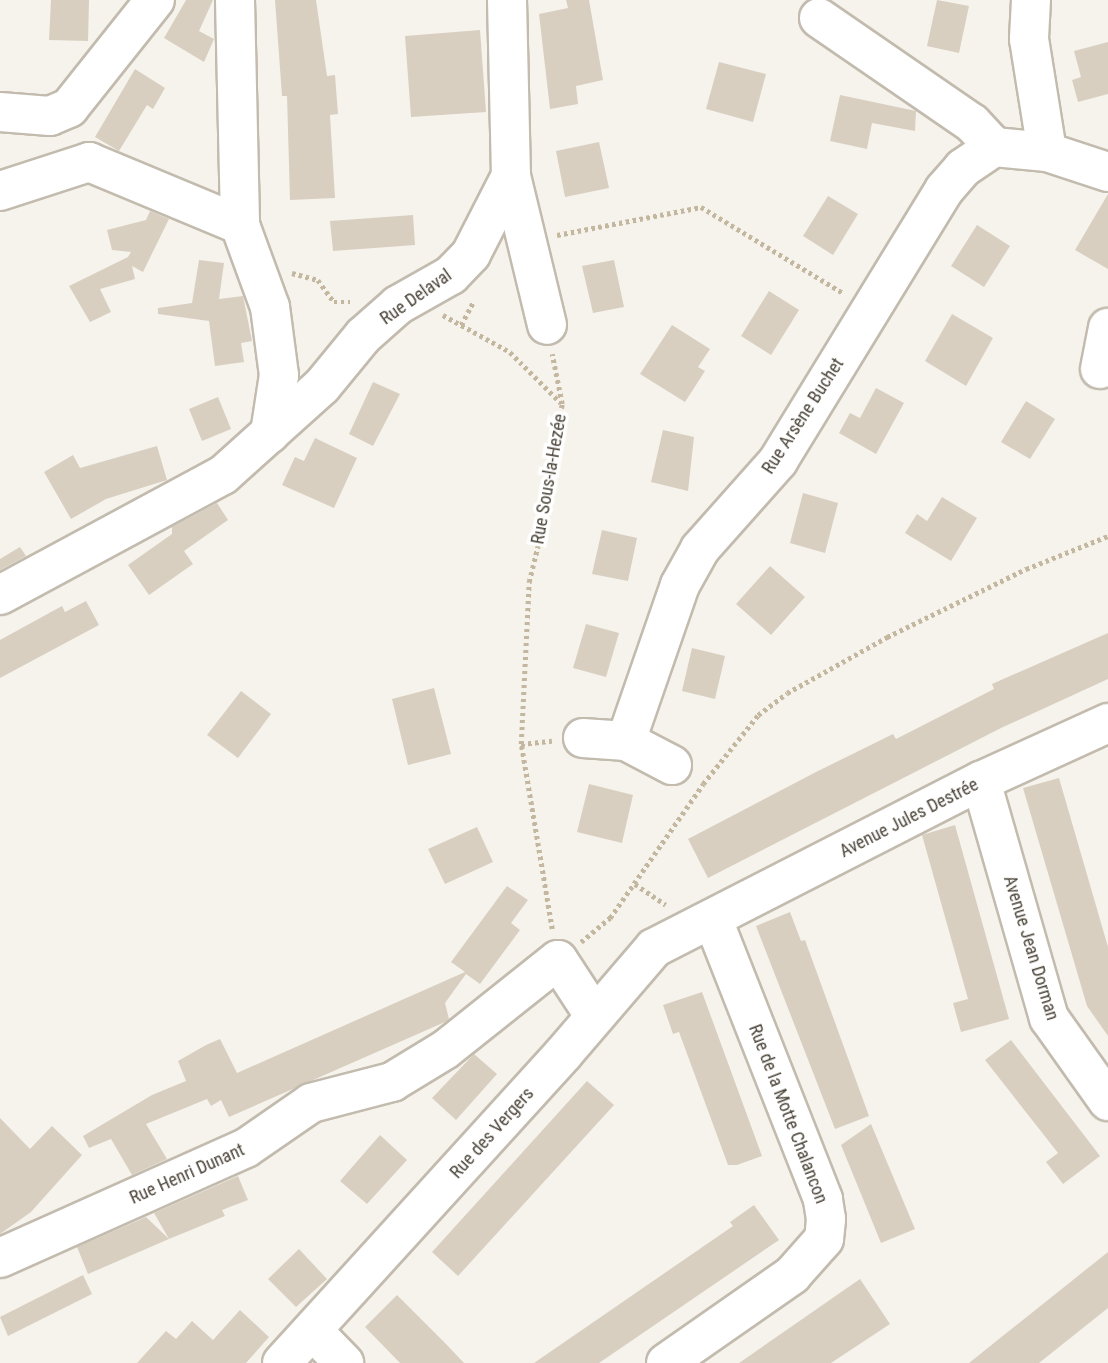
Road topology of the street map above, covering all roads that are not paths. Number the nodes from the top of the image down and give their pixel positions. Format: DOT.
graph roads {
  1 [pos="155,0"];
  2 [pos="235,0"];
  3 [pos="507,0"];
  4 [pos="1031,0"];
  5 [pos="819,18"];
  6 [pos="0,112"];
  7 [pos="994,148"];
  8 [pos="1047,152"];
  9 [pos="1108,172"];
  10 [pos="510,176"];
  11 [pos="0,191"];
  12 [pos="240,225"];
  13 [pos="547,325"];
  14 [pos="1108,328"];
  15 [pos="1100,369"];
  16 [pos="270,433"];
  17 [pos="0,595"];
  18 [pos="1108,723"];
  19 [pos="583,738"];
  20 [pos="626,741"];
  21 [pos="672,765"];
  22 [pos="981,781"];
  23 [pos="713,920"];
  24 [pos="594,1014"];
  25 [pos="1108,1101"];
  26 [pos="0,1258"];
  27 [pos="313,1331"];
  28 [pos="282,1363"];
  29 [pos="344,1363"];
  30 [pos="666,1363"];
  1 -- 6 [label="street"];
  2 -- 12 [label="street"];
  3 -- 10 [label="street"];
  4 -- 8 [label="street"];
  5 -- 7 [label="street"];
  7 -- 8 [label="street"];
  7 -- 20 [label="street, Rue Arsène Buchet"];
  8 -- 9 [label="street"];
  10 -- 13 [label="street"];
  10 -- 16 [label="street, Rue Delaval"];
  11 -- 12 [label="street"];
  12 -- 16 [label="street"];
  14 -- 15 [label="street"];
  16 -- 17 [label="street, Rue Delaval"];
  18 -- 22 [label="street, Avenue Jules Destrée"];
  19 -- 20 [label="street"];
  20 -- 21 [label="street"];
  22 -- 23 [label="street, Avenue Jules Destrée"];
  22 -- 25 [label="street, Avenue Jean Dorman"];
  23 -- 24 [label="street, Rue des Vergers"];
  23 -- 30 [label="street, Rue de la Motte Chalancon"];
  24 -- 26 [label="street, Rue Henri Dunant"];
  24 -- 27 [label="street, Rue des Vergers"];
  27 -- 28 [label="street, Rue des Vergers"];
  27 -- 29 [label="street"];
}
